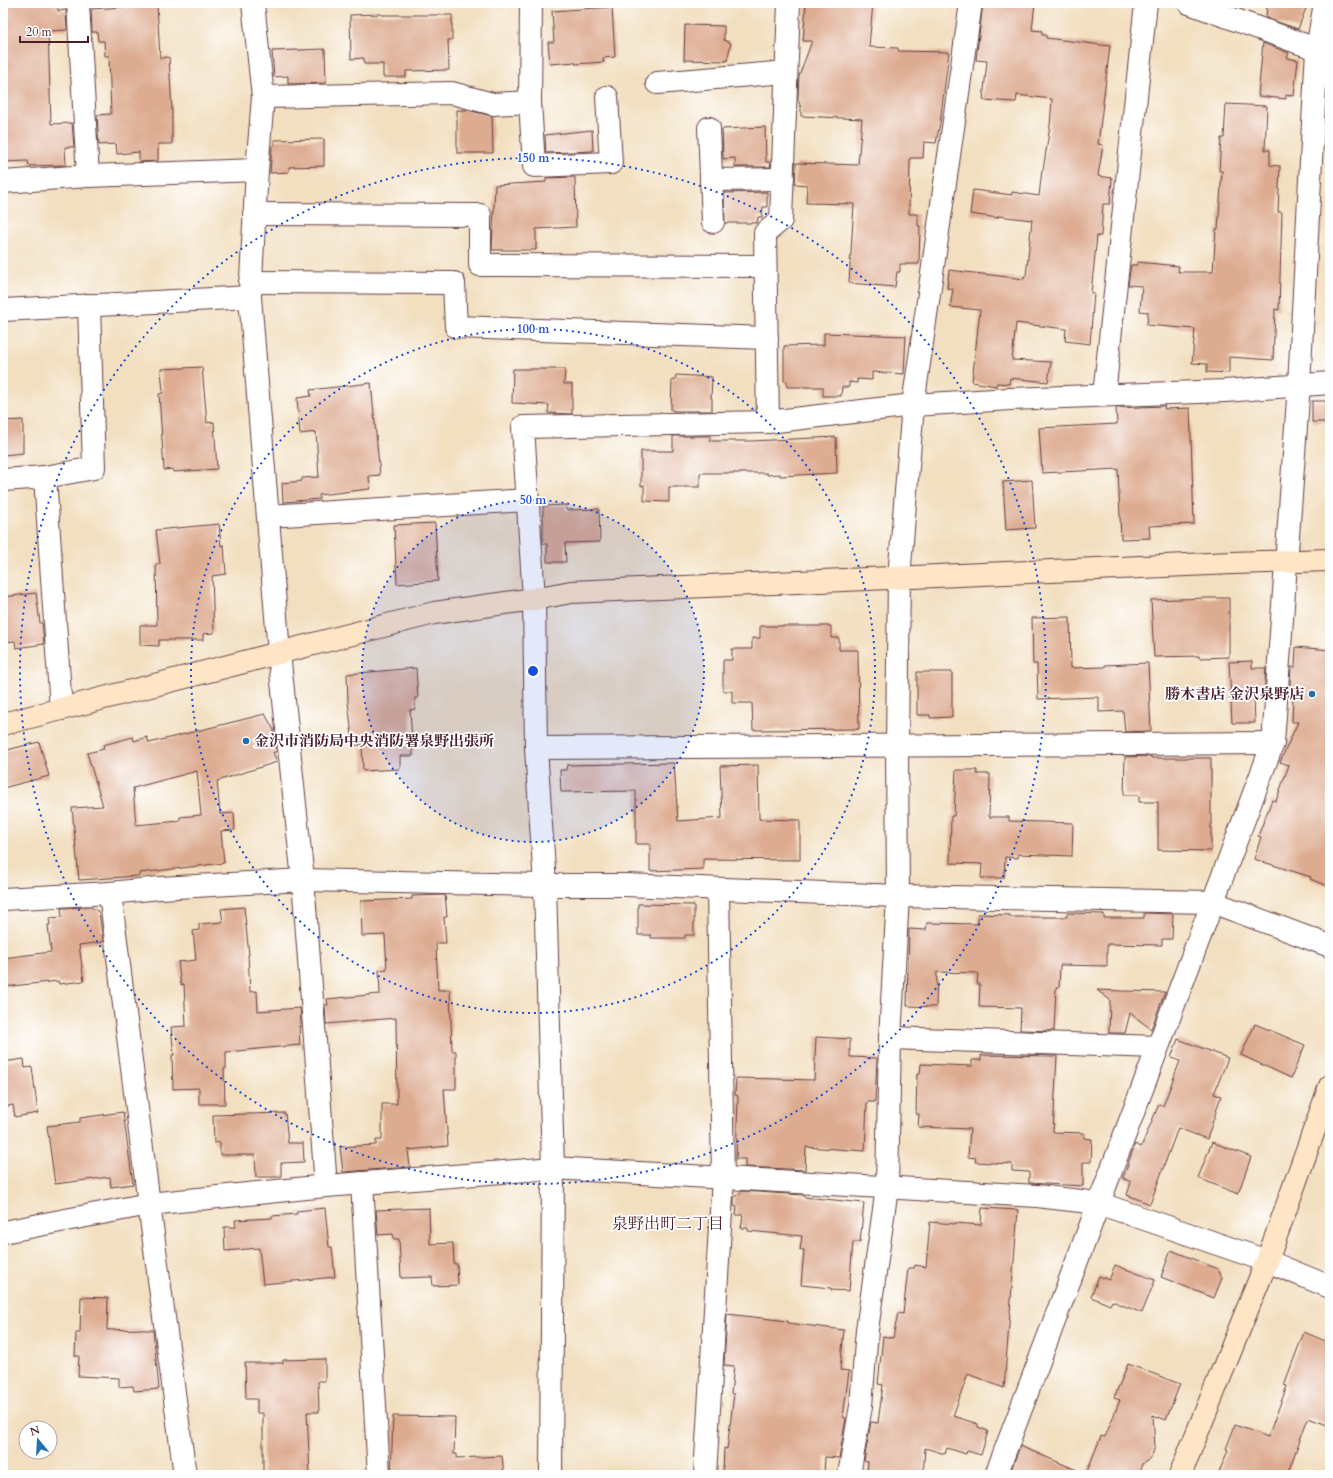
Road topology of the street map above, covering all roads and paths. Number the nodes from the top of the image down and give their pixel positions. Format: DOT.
graph roads {
  1 [pos="78,3"];
  2 [pos="253,3"];
  3 [pos="531,3"];
  4 [pos="789,3"];
  5 [pos="971,3"];
  6 [pos="1146,3"];
  7 [pos="1189,3"];
  8 [pos="1325,3"];
  9 [pos="1323,51"];
  10 [pos="786,72"];
  11 [pos="657,84"];
  12 [pos="263,97"];
  13 [pos="606,97"];
  14 [pos="530,102"];
  15 [pos="709,128"];
  16 [pos="257,170"];
  17 [pos="88,176"];
  18 [pos="783,179"];
  19 [pos="711,180"];
  20 [pos="3,182"];
  21 [pos="254,214"];
  22 [pos="713,222"];
  23 [pos="480,265"];
  24 [pos="765,266"];
  25 [pos="454,283"];
  26 [pos="250,290"];
  27 [pos="89,305"];
  28 [pos="3,310"];
  29 [pos="767,338"];
  30 [pos="1330,383"];
  31 [pos="1299,385"];
  32 [pos="1104,395"];
  33 [pos="913,405"];
  34 [pos="768,422"];
  35 [pos="45,477"];
  36 [pos="3,480"];
  37 [pos="528,500"];
  38 [pos="268,516"];
  39 [pos="1330,560"];
  40 [pos="1285,561"];
  41 [pos="899,578"];
  42 [pos="534,599"];
  43 [pos="280,652"];
  44 [pos="61,709"];
  45 [pos="3,724"];
  46 [pos="1273,743"];
  47 [pos="897,746"];
  48 [pos="536,748"];
  49 [pos="303,880"];
  50 [pos="545,885"];
  51 [pos="718,889"];
  52 [pos="110,892"];
  53 [pos="898,896"];
  54 [pos="3,899"];
  55 [pos="1212,902"];
  56 [pos="1330,946"];
  57 [pos="890,1038"];
  58 [pos="1157,1048"];
  59 [pos="1330,1086"];
  60 [pos="553,1168"];
  61 [pos="723,1178"];
  62 [pos="362,1183"];
  63 [pos="326,1186"];
  64 [pos="887,1188"];
  65 [pos="1098,1203"];
  66 [pos="149,1204"];
  67 [pos="3,1232"];
  68 [pos="1267,1261"];
  69 [pos="1330,1287"];
  70 [pos="185,1475"];
  71 [pos="379,1475"];
  72 [pos="551,1475"];
  73 [pos="704,1475"];
  74 [pos="849,1475"];
  75 [pos="996,1475"];
  76 [pos="1180,1475"];
  1 -- 17 [label="street"];
  2 -- 12 [label="street"];
  3 -- 14 [label="street"];
  4 -- 10 [label="street"];
  5 -- 33 [label="street"];
  6 -- 32 [label="street"];
  7 -- 9 [label="street"];
  8 -- 9 [label="street"];
  9 -- 31 [label="street"];
  10 -- 11 [label="street"];
  10 -- 18 [label="street"];
  12 -- 14 [label="street"];
  12 -- 16 [label="street"];
  13 -- 14 [label="street"];
  15 -- 19 [label="street"];
  16 -- 17 [label="street"];
  16 -- 21 [label="street"];
  17 -- 20 [label="street"];
  18 -- 19 [label="street"];
  18 -- 24 [label="street"];
  19 -- 22 [label="street"];
  21 -- 23 [label="street"];
  21 -- 26 [label="street"];
  23 -- 24 [label="street"];
  23 -- 25 [label="street"];
  24 -- 29 [label="street"];
  25 -- 26 [label="street"];
  25 -- 29 [label="street"];
  26 -- 27 [label="street"];
  26 -- 38 [label="street"];
  27 -- 28 [label="street"];
  27 -- 35 [label="street"];
  29 -- 34 [label="street"];
  30 -- 31 [label="street"];
  31 -- 32 [label="street"];
  31 -- 40 [label="street"];
  32 -- 33 [label="street"];
  33 -- 34 [label="street"];
  33 -- 41 [label="street"];
  34 -- 37 [label="street"];
  35 -- 36 [label="street"];
  35 -- 44 [label="street"];
  37 -- 38 [label="street"];
  37 -- 42 [label="street"];
  38 -- 43 [label="street"];
  39 -- 40 [label="street"];
  40 -- 41 [label="street"];
  40 -- 46 [label="street"];
  41 -- 42 [label="street"];
  41 -- 47 [label="street"];
  42 -- 43 [label="street"];
  42 -- 48 [label="street"];
  43 -- 44 [label="street"];
  43 -- 49 [label="street"];
  44 -- 45 [label="street"];
  46 -- 47 [label="street"];
  46 -- 55 [label="street"];
  47 -- 48 [label="street"];
  47 -- 53 [label="street"];
  48 -- 50 [label="street"];
  49 -- 50 [label="street"];
  49 -- 52 [label="street"];
  49 -- 63 [label="street"];
  50 -- 51 [label="street"];
  50 -- 60 [label="street"];
  51 -- 53 [label="street"];
  51 -- 61 [label="street"];
  52 -- 54 [label="street"];
  52 -- 66 [label="street"];
  53 -- 55 [label="street"];
  53 -- 57 [label="street"];
  55 -- 56 [label="street"];
  55 -- 58 [label="street"];
  57 -- 58 [label="street"];
  57 -- 64 [label="street"];
  58 -- 65 [label="street"];
  59 -- 68 [label="street"];
  60 -- 61 [label="street"];
  60 -- 62 [label="street"];
  60 -- 72 [label="street"];
  61 -- 64 [label="street"];
  61 -- 73 [label="street"];
  62 -- 63 [label="street"];
  62 -- 71 [label="street"];
  63 -- 66 [label="street"];
  64 -- 65 [label="street"];
  64 -- 74 [label="street"];
  65 -- 68 [label="street"];
  65 -- 75 [label="street"];
  66 -- 67 [label="street"];
  66 -- 70 [label="street"];
  68 -- 69 [label="street"];
  68 -- 76 [label="street"];
}
